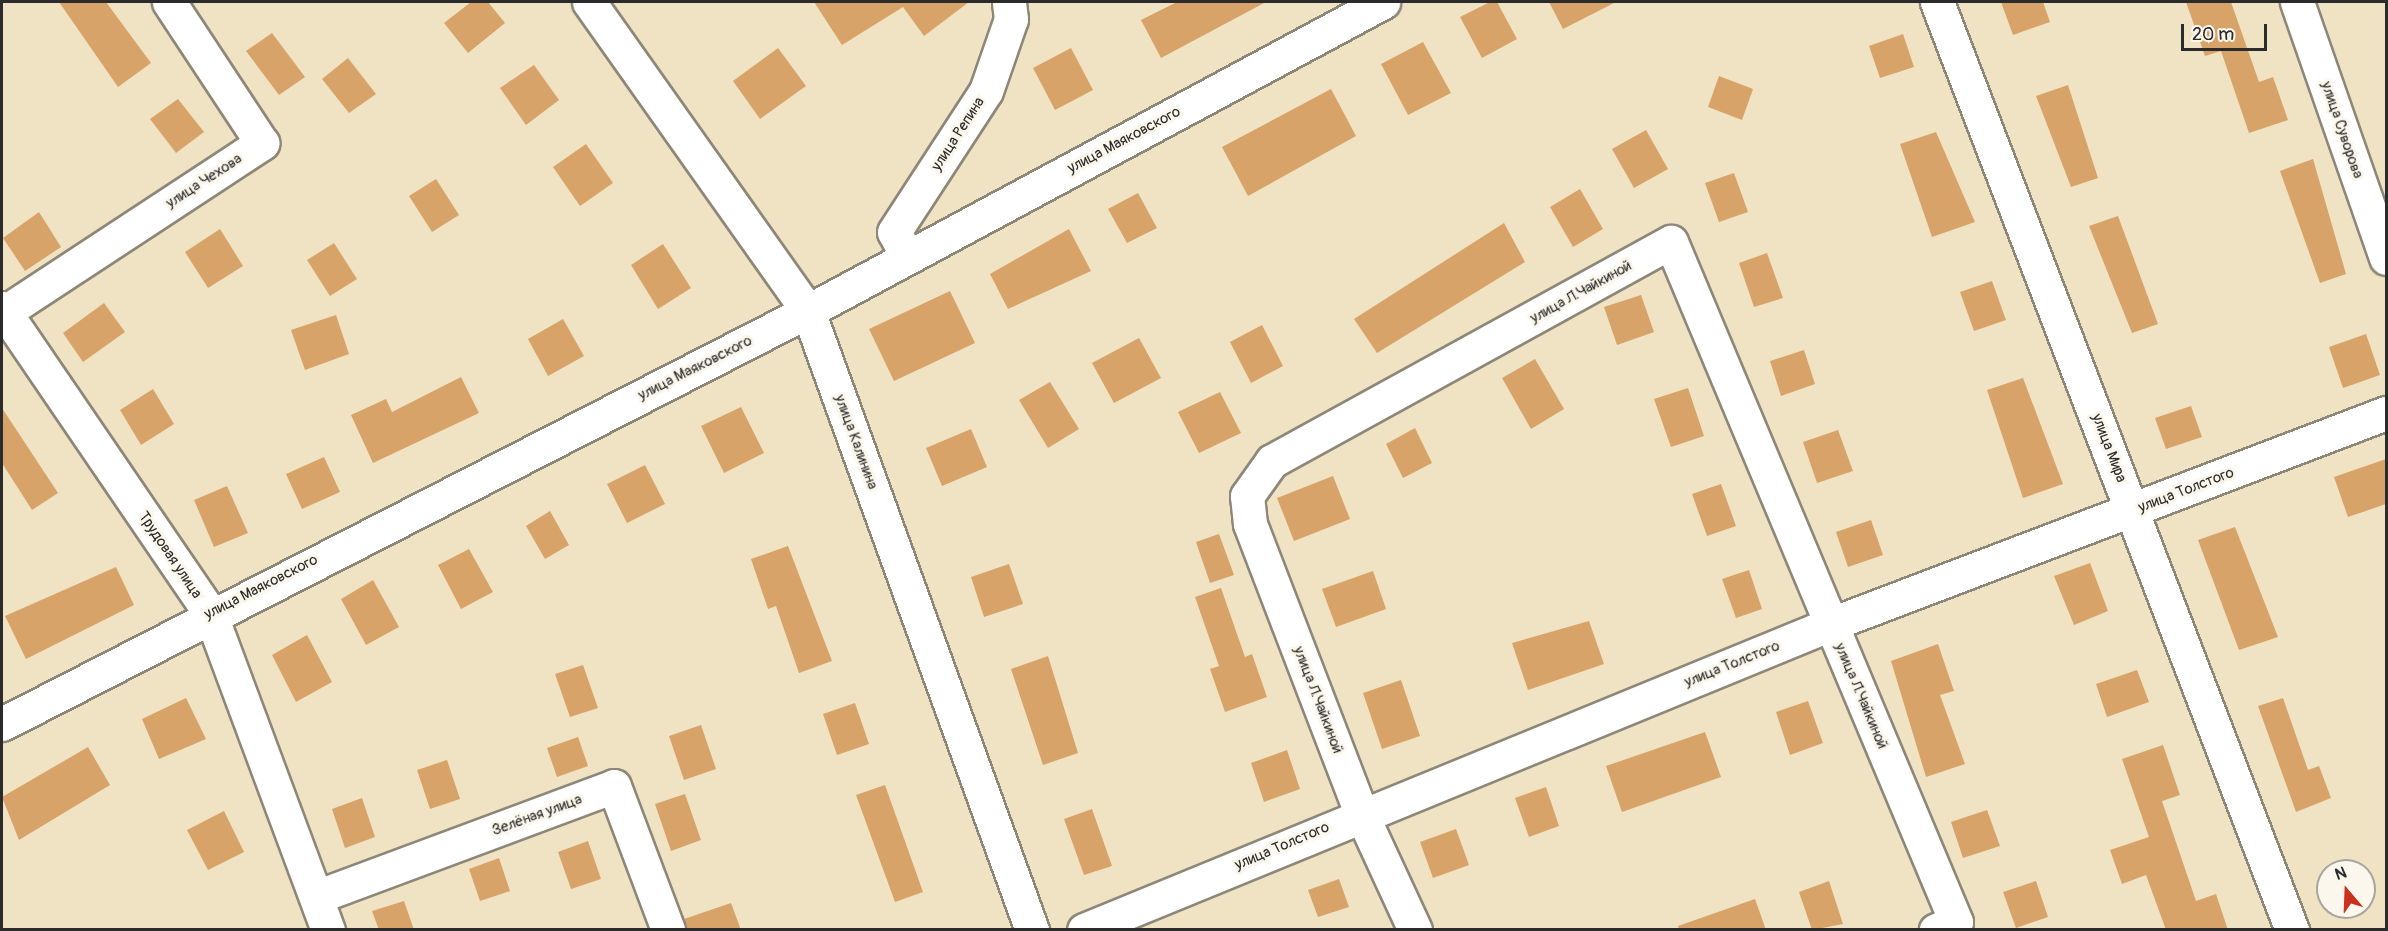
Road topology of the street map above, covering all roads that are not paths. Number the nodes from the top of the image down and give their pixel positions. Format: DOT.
graph roads {
  1 [pos="169,2"];
  2 [pos="589,2"];
  3 [pos="1009,2"];
  4 [pos="1383,2"];
  5 [pos="1938,2"];
  6 [pos="2297,2"];
  7 [pos="907,256"];
  8 [pos="2386,258"];
  9 [pos="3,310"];
  10 [pos="808,311"];
  11 [pos="2386,414"];
  12 [pos="2133,510"];
  13 [pos="210,613"];
  14 [pos="1831,624"];
  15 [pos="2,724"];
  16 [pos="1361,813"];
  17 [pos="316,897"];
  18 [pos="328,930"];
  19 [pos="668,930"];
  20 [pos="1032,930"];
  21 [pos="1084,930"];
  22 [pos="1415,930"];
  23 [pos="1936,930"];
  24 [pos="2292,930"];
  1 -- 9 [label="street, улица Чехова"];
  2 -- 10 [label="street, улица Калинина"];
  3 -- 7 [label="street, улица Репина"];
  4 -- 7 [label="street, улица Маяковского"];
  5 -- 12 [label="street, улица Мира"];
  6 -- 8 [label="street, улица Суворова"];
  7 -- 10 [label="street, улица Маяковского"];
  9 -- 13 [label="street, Трудовая улица"];
  10 -- 13 [label="street, улица Маяковского"];
  10 -- 20 [label="street, улица Калинина"];
  11 -- 12 [label="street, улица Толстого"];
  12 -- 14 [label="street, улица Толстого"];
  12 -- 24 [label="street, улица Мира"];
  13 -- 15 [label="street, улица Маяковского"];
  13 -- 17 [label="street, Трудовая улица"];
  14 -- 16 [label="street, улица Толстого"];
  14 -- 16 [label="street, улица Л.Чайкиной"];
  14 -- 23 [label="street, улица Л.Чайкиной"];
  16 -- 21 [label="street, улица Толстого"];
  16 -- 22 [label="street, улица Л.Чайкиной"];
  17 -- 18 [label="street, Трудовая улица"];
  17 -- 19 [label="street, Зелёная улица"];
}
